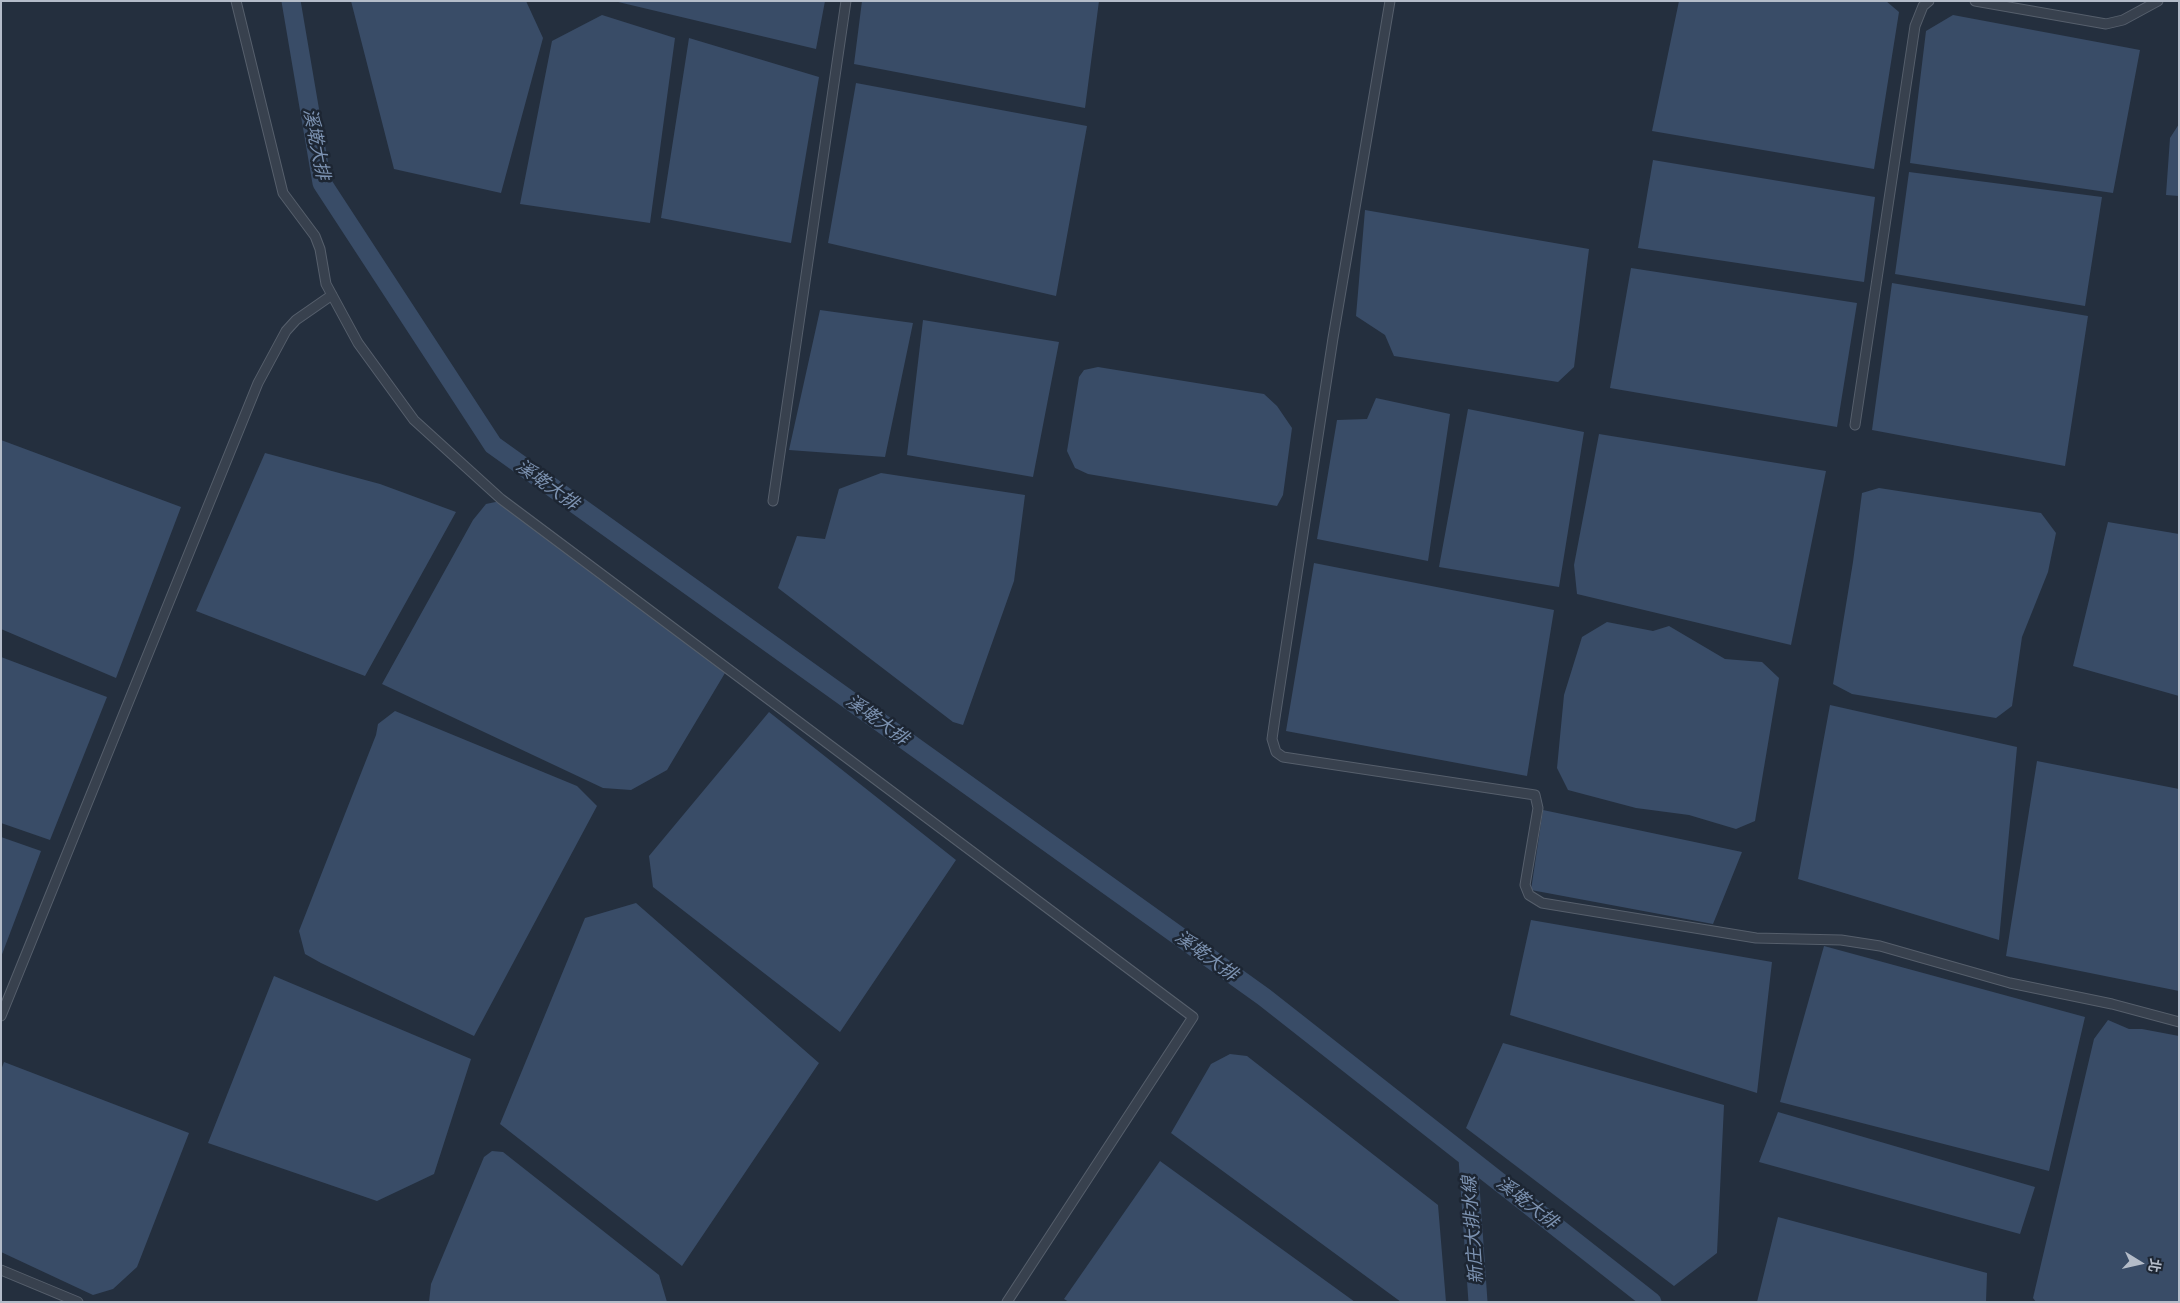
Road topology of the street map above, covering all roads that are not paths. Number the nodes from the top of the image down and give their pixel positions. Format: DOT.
graph roads {
  1 [pos="236,1"];
  2 [pos="846,1"];
  3 [pos="1390,1"];
  4 [pos="1930,1"];
  5 [pos="1975,1"];
  6 [pos="2158,1"];
  7 [pos="332,295"];
  8 [pos="1855,425"];
  9 [pos="773,501"];
  10 [pos="1,1016"];
  11 [pos="2179,1022"];
  12 [pos="1,1270"];
  13 [pos="78,1302"];
  14 [pos="1007,1302"];
  1 -- 7 [label="lane"];
  2 -- 9 [label="lane"];
  3 -- 11 [label="lane"];
  4 -- 8 [label="lane"];
  5 -- 6 [label="lane"];
  7 -- 10 [label="lane"];
  7 -- 14 [label="lane"];
  12 -- 13 [label="lane"];
}
